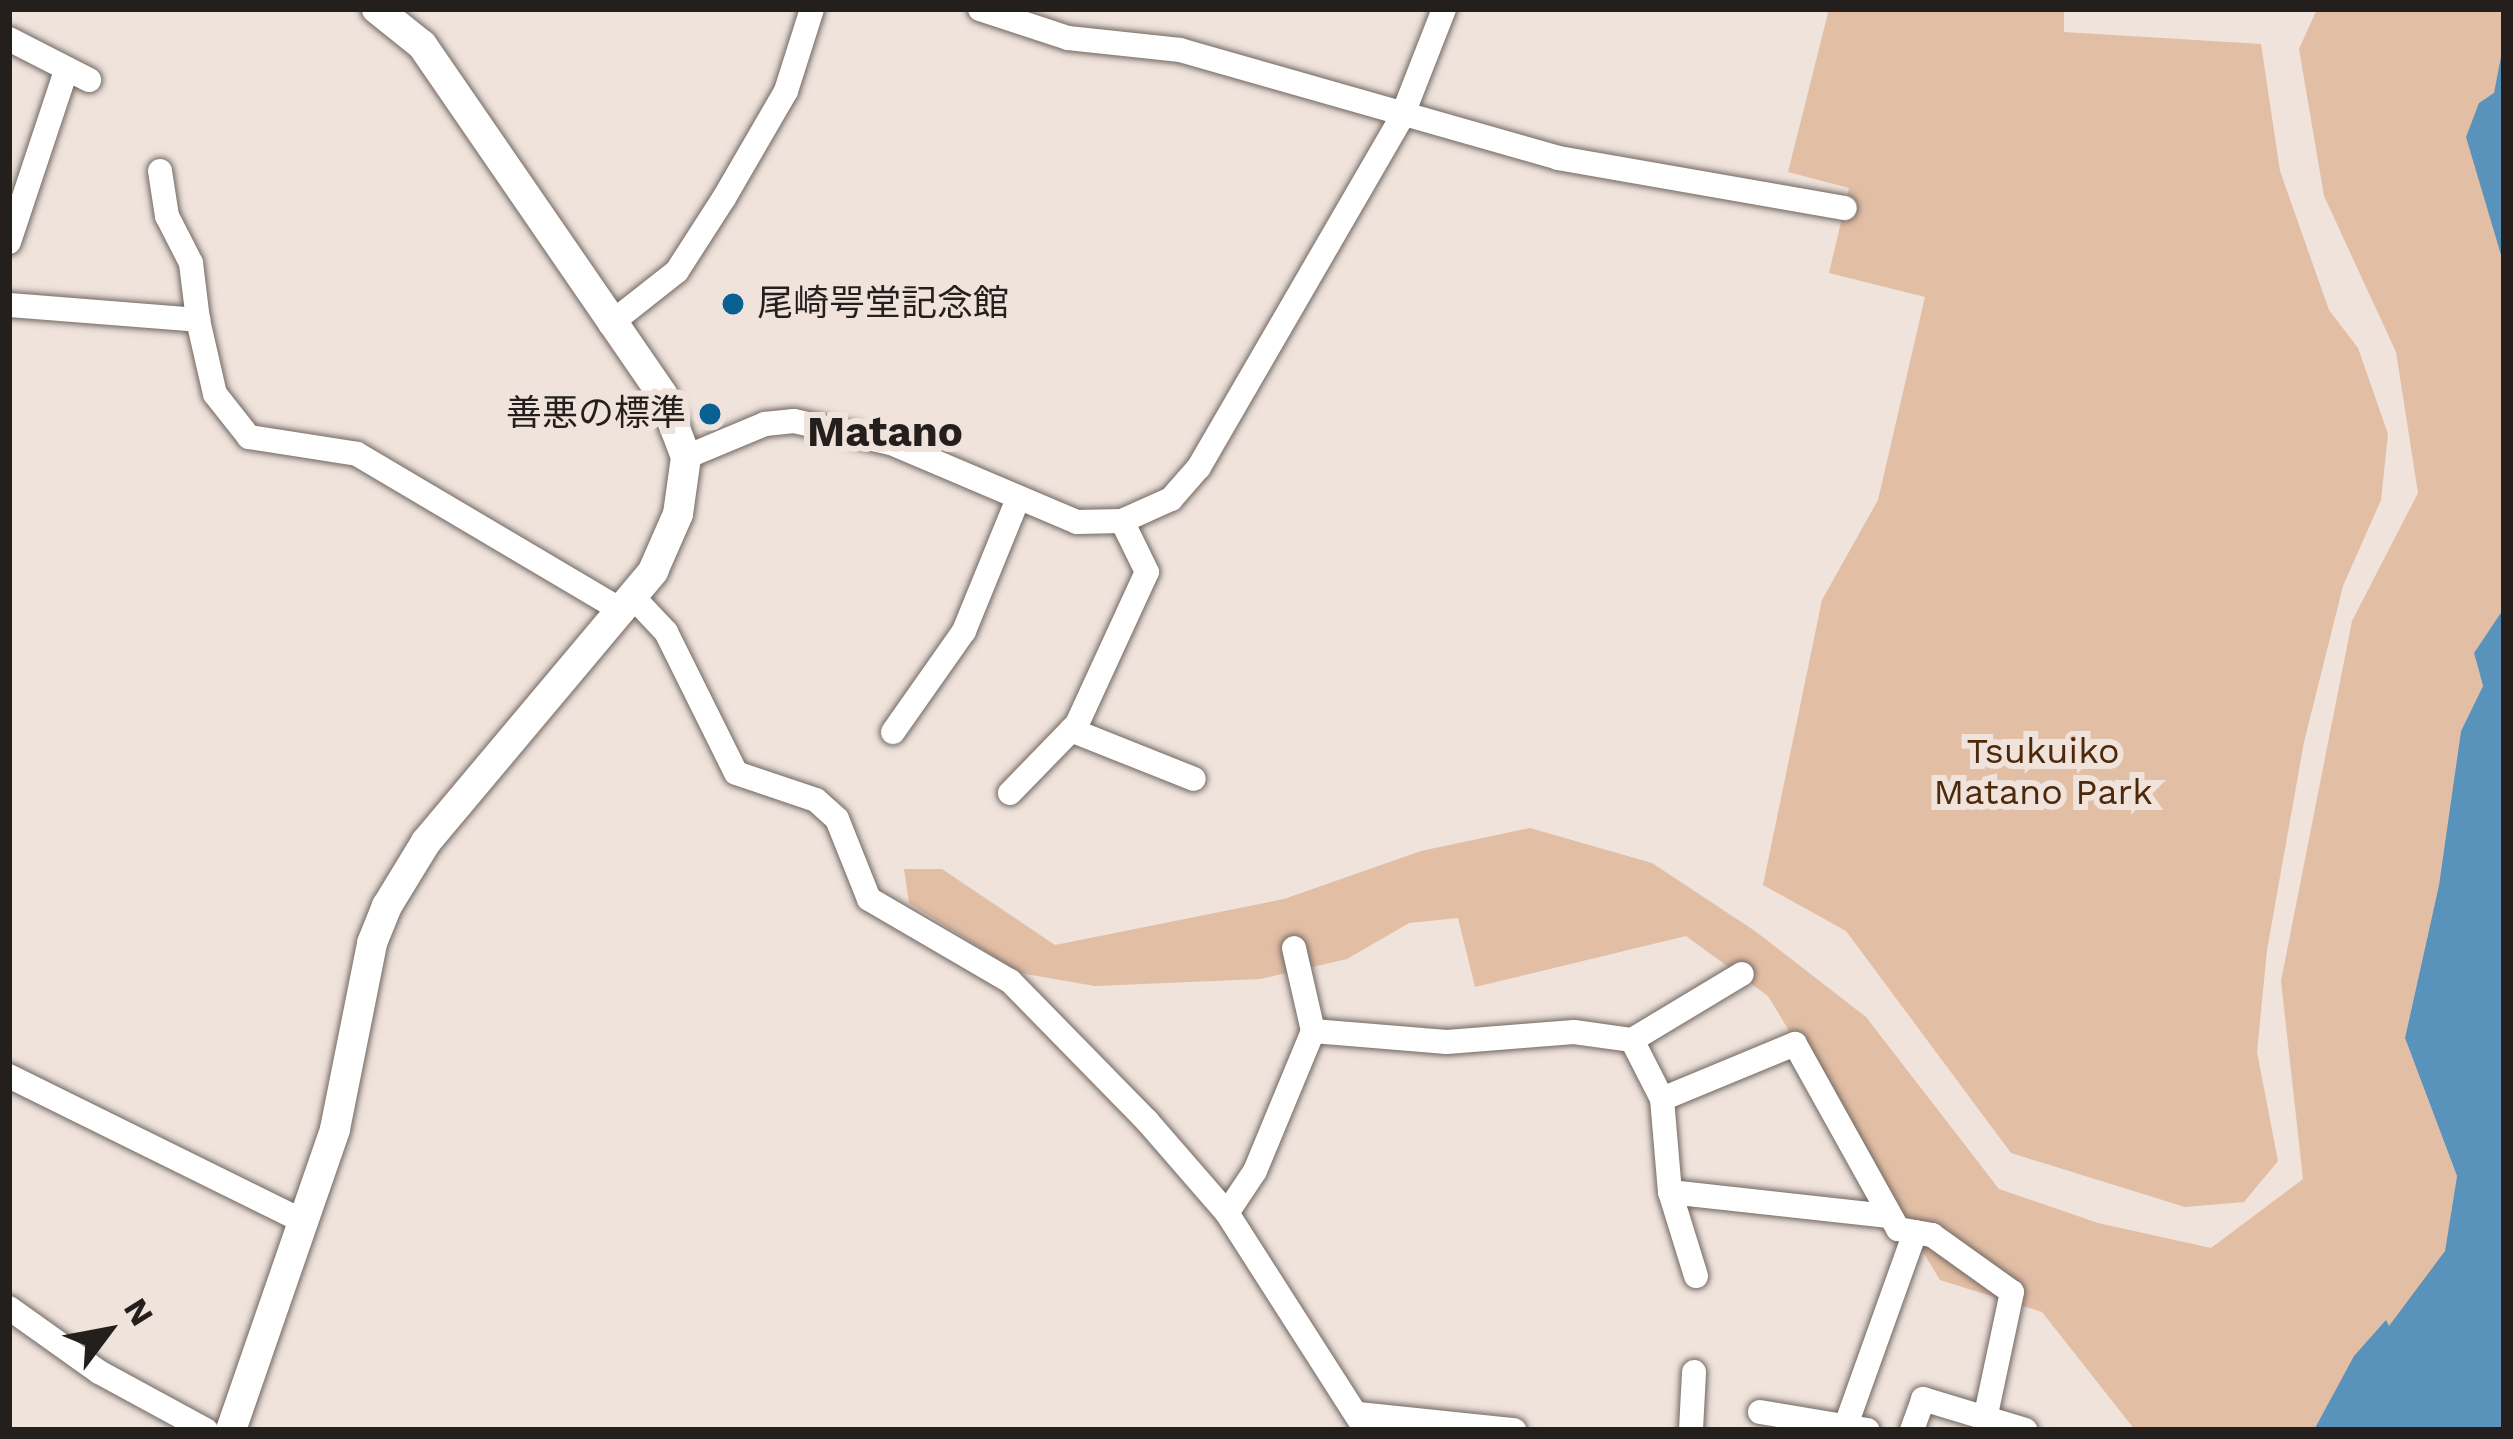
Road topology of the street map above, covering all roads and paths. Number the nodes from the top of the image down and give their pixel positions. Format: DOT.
graph roads {
  1 [pos="377,9"];
  2 [pos="812,9"];
  3 [pos="980,9"];
  4 [pos="1444,9"];
  5 [pos="9,39"];
  6 [pos="1401,119"];
  7 [pos="160,171"];
  8 [pos="1845,208"];
  9 [pos="9,242"];
  10 [pos="9,304"];
  11 [pos="199,320"];
  12 [pos="610,324"];
  13 [pos="686,457"];
  14 [pos="1018,500"];
  15 [pos="1122,521"];
  16 [pos="629,604"];
  17 [pos="1071,730"];
  18 [pos="893,732"];
  19 [pos="1194,779"];
  20 [pos="1010,793"];
  21 [pos="1294,948"];
  22 [pos="1742,974"];
  23 [pos="1313,1031"];
  24 [pos="1632,1040"];
  25 [pos="9,1076"];
  26 [pos="1662,1099"];
  27 [pos="1670,1192"];
  28 [pos="1227,1213"];
  29 [pos="1887,1216"];
  30 [pos="304,1222"];
  31 [pos="1915,1232"];
  32 [pos="1696,1276"];
  33 [pos="9,1308"];
  34 [pos="1694,1372"];
  35 [pos="1760,1412"];
  36 [pos="1985,1419"];
  37 [pos="1362,1422"];
  38 [pos="1857,1427"];
  39 [pos="206,1430"];
  40 [pos="232,1430"];
  41 [pos="1514,1430"];
  42 [pos="1691,1430"];
  43 [pos="1912,1430"];
  44 [pos="2025,1430"];
  1 -- 12 [label="street"];
  2 -- 12 [label="street"];
  3 -- 6 [label="street"];
  4 -- 6 [label="street"];
  5 -- 9 [label="street"];
  6 -- 8 [label="street"];
  6 -- 15 [label="street"];
  7 -- 11 [label="street"];
  10 -- 11 [label="street"];
  11 -- 16 [label="street"];
  12 -- 13 [label="street"];
  13 -- 14 [label="street"];
  13 -- 16 [label="street"];
  14 -- 15 [label="street"];
  14 -- 18 [label="street"];
  15 -- 17 [label="street"];
  16 -- 28 [label="street"];
  16 -- 30 [label="street"];
  17 -- 19 [label="street"];
  17 -- 20 [label="street"];
  21 -- 23 [label="street"];
  22 -- 24 [label="street"];
  23 -- 24 [label="street"];
  23 -- 28 [label="street"];
  24 -- 26 [label="street"];
  25 -- 30 [label="street"];
  26 -- 27 [label="street"];
  26 -- 29 [label="street"];
  27 -- 29 [label="street"];
  27 -- 32 [label="street"];
  28 -- 37 [label="street"];
  29 -- 31 [label="street"];
  30 -- 40 [label="street"];
  31 -- 36 [label="street"];
  31 -- 38 [label="street"];
  33 -- 39 [label="street"];
  34 -- 42 [label="street"];
  35 -- 38 [label="street"];
  36 -- 43 [label="street"];
  36 -- 44 [label="street"];
  37 -- 41 [label="street"];
}
